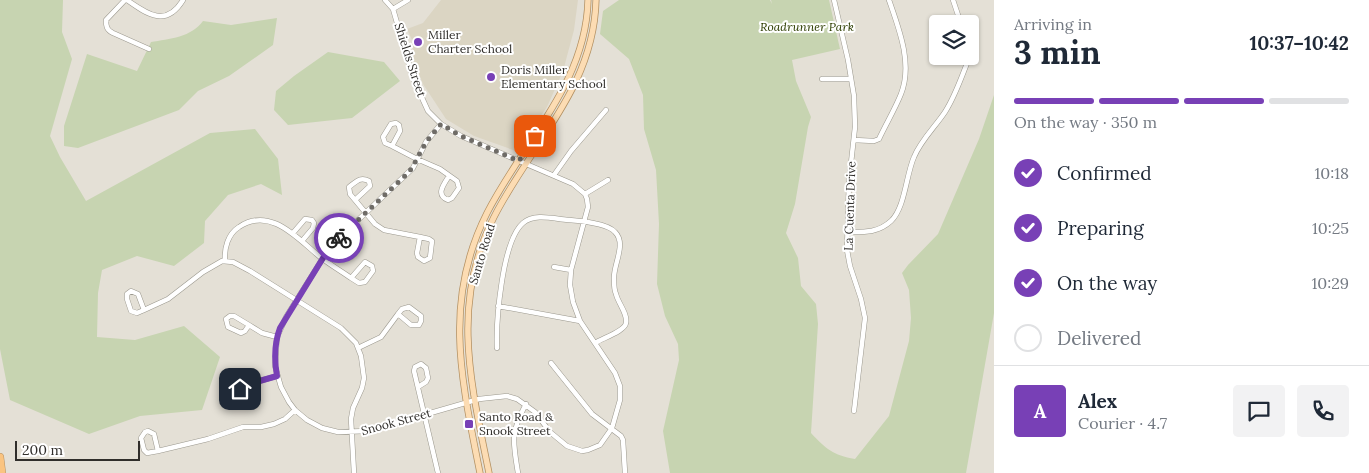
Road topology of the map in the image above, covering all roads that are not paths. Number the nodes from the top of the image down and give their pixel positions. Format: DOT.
graph roads {
  1 [pos="126,0"];
  2 [pos="183,0"];
  3 [pos="385,0"];
  4 [pos="408,0"];
  5 [pos="588,0"];
  6 [pos="596,0"];
  7 [pos="834,0"];
  8 [pos="889,0"];
  9 [pos="953,0"];
  10 [pos="393,9"];
  11 [pos="959,15"];
  12 [pos="149,49"];
  13 [pos="966,65"];
  14 [pos="822,79"];
  15 [pos="851,79"];
  16 [pos="606,110"];
  17 [pos="441,124"];
  18 [pos="854,140"];
  19 [pos="392,146"];
  20 [pos="417,159"];
  21 [pos="519,161"];
  22 [pos="526,164"];
  23 [pos="554,175"];
  24 [pos="449,176"];
  25 [pos="608,180"];
  26 [pos="584,194"];
  27 [pos="355,200"];
  28 [pos="365,212"];
  29 [pos="586,222"];
  30 [pos="848,232"];
  31 [pos="293,233"];
  32 [pos="420,237"];
  33 [pos="302,241"];
  34 [pos="323,258"];
  35 [pos="225,261"];
  36 [pos="554,267"];
  37 [pos="571,270"];
  38 [pos="351,278"];
  39 [pos="296,299"];
  40 [pos="498,306"];
  41 [pos="144,310"];
  42 [pos="398,314"];
  43 [pos="580,321"];
  44 [pos="249,325"];
  45 [pos="277,337"];
  46 [pos="595,343"];
  47 [pos="358,348"];
  48 [pos="497,348"];
  49 [pos="551,363"];
  50 [pos="277,376"];
  51 [pos="256,382"];
  52 [pos="418,387"];
  53 [pos="474,401"];
  54 [pos="466,403"];
  55 [pos="526,404"];
  56 [pos="295,410"];
  57 [pos="854,411"];
  58 [pos="425,414"];
  59 [pos="612,428"];
  60 [pos="351,433"];
  61 [pos="158,451"];
  62 [pos="0,457"];
  63 [pos="2,473"];
  64 [pos="354,473"];
  65 [pos="438,473"];
  66 [pos="480,473"];
  67 [pos="489,473"];
  68 [pos="518,473"];
  69 [pos="625,473"];
  1 -- 2 [label="street"];
  1 -- 12 [label="street"];
  3 -- 10 [label="street, Shields Street"];
  4 -- 10 [label="street"];
  5 -- 21 [label="main road, Santo Road"];
  6 -- 22 [label="main road, Santo Road"];
  7 -- 15 [label="street, La Cuenta Drive"];
  8 -- 18 [label="street"];
  9 -- 11 [label="street"];
  10 -- 17 [label="street, Shields Street"];
  13 -- 30 [label="street"];
  14 -- 15 [label="street"];
  15 -- 18 [label="street, La Cuenta Drive"];
  16 -- 23 [label="street"];
  17 -- 20 [label="street, Snook Street"];
  17 -- 21 [label="street, Shields Street"];
  18 -- 30 [label="street, La Cuenta Drive"];
  19 -- 19 [label="street"];
  19 -- 20 [label="street"];
  20 -- 24 [label="street"];
  20 -- 28 [label="street, Snook Street"];
  21 -- 22 [label="street, Shields Street"];
  21 -- 54 [label="main road, Santo Road"];
  22 -- 23 [label="street, Shields Street"];
  22 -- 53 [label="main road, Santo Road"];
  23 -- 26 [label="street, Shields Street"];
  24 -- 24 [label="street"];
  25 -- 26 [label="street"];
  26 -- 29 [label="street"];
  27 -- 27 [label="street"];
  27 -- 28 [label="street"];
  28 -- 32 [label="street"];
  28 -- 34 [label="street, Snook Street"];
  29 -- 37 [label="street"];
  29 -- 40 [label="street"];
  29 -- 46 [label="street"];
  30 -- 57 [label="street, La Cuenta Drive"];
  31 -- 33 [label="street"];
  31 -- 33 [label="street"];
  31 -- 35 [label="street"];
  32 -- 32 [label="street"];
  33 -- 34 [label="street"];
  34 -- 38 [label="street"];
  34 -- 39 [label="street, Snook Street"];
  35 -- 39 [label="street"];
  35 -- 41 [label="street"];
  36 -- 37 [label="street"];
  37 -- 43 [label="street"];
  38 -- 38 [label="street"];
  39 -- 45 [label="street, Snook Street"];
  39 -- 47 [label="street"];
  40 -- 43 [label="street"];
  40 -- 48 [label="street"];
  41 -- 41 [label="street"];
  42 -- 42 [label="street"];
  42 -- 47 [label="street"];
  43 -- 46 [label="street"];
  44 -- 44 [label="street"];
  44 -- 45 [label="street"];
  45 -- 50 [label="street, Snook Street"];
  46 -- 59 [label="street"];
  47 -- 60 [label="street"];
  49 -- 59 [label="street"];
  50 -- 51 [label="street"];
  50 -- 56 [label="street, Snook Street"];
  51 -- 51 [label="street"];
  52 -- 52 [label="street"];
  52 -- 58 [label="street"];
  53 -- 54 [label="street, Snook Street"];
  53 -- 55 [label="street, Snook Street"];
  53 -- 67 [label="main road, Santo Road"];
  54 -- 58 [label="street, Snook Street"];
  54 -- 66 [label="main road, Santo Road"];
  55 -- 59 [label="street"];
  55 -- 68 [label="street"];
  56 -- 60 [label="street, Snook Street"];
  56 -- 61 [label="street"];
  58 -- 60 [label="street, Snook Street"];
  58 -- 65 [label="street"];
  59 -- 69 [label="street"];
  60 -- 64 [label="street"];
  61 -- 61 [label="street"];
  62 -- 63 [label="highway"];
}
